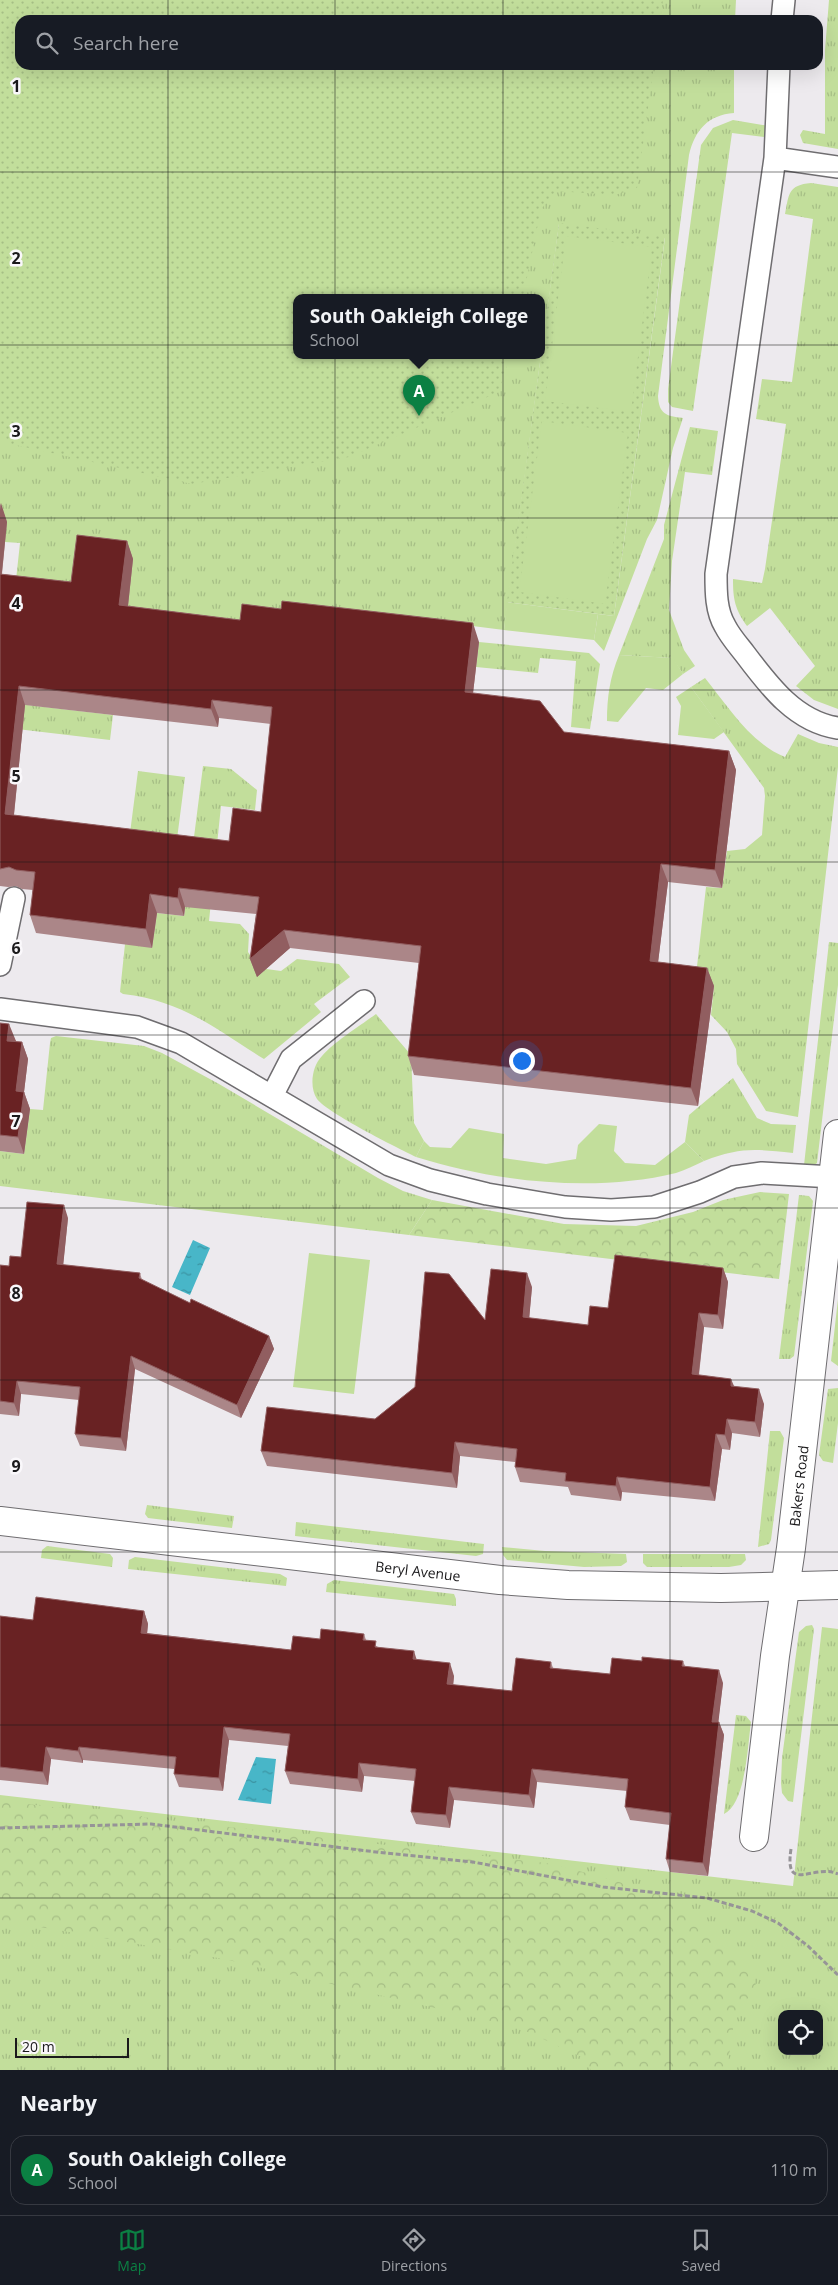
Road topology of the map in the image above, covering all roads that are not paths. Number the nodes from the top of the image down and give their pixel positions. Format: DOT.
graph roads {
  1 [pos="784,0"];
  2 [pos="782,15"];
  3 [pos="779,70"];
  4 [pos="775,158"];
  5 [pos="838,167"];
  6 [pos="838,728"];
  7 [pos="14,898"];
  8 [pos="0,965"];
  9 [pos="364,1001"];
  10 [pos="0,1008"];
  11 [pos="272,1096"];
  12 [pos="838,1134"];
  13 [pos="833,1177"];
  14 [pos="0,1521"];
  15 [pos="838,1585"];
  16 [pos="786,1586"];
  17 [pos="754,1837"];
  1 -- 2 [label="lane"];
  3 -- 4 [label="lane"];
  4 -- 5 [label="lane"];
  4 -- 6 [label="lane"];
  7 -- 8 [label="lane"];
  9 -- 11 [label="lane"];
  10 -- 11 [label="lane"];
  11 -- 13 [label="lane"];
  12 -- 13 [label="street, Bakers Road"];
  13 -- 16 [label="street, Bakers Road"];
  14 -- 16 [label="street, Beryl Avenue"];
  15 -- 16 [label="street, Beryl Avenue"];
  16 -- 17 [label="street, Bakers Road"];
}
